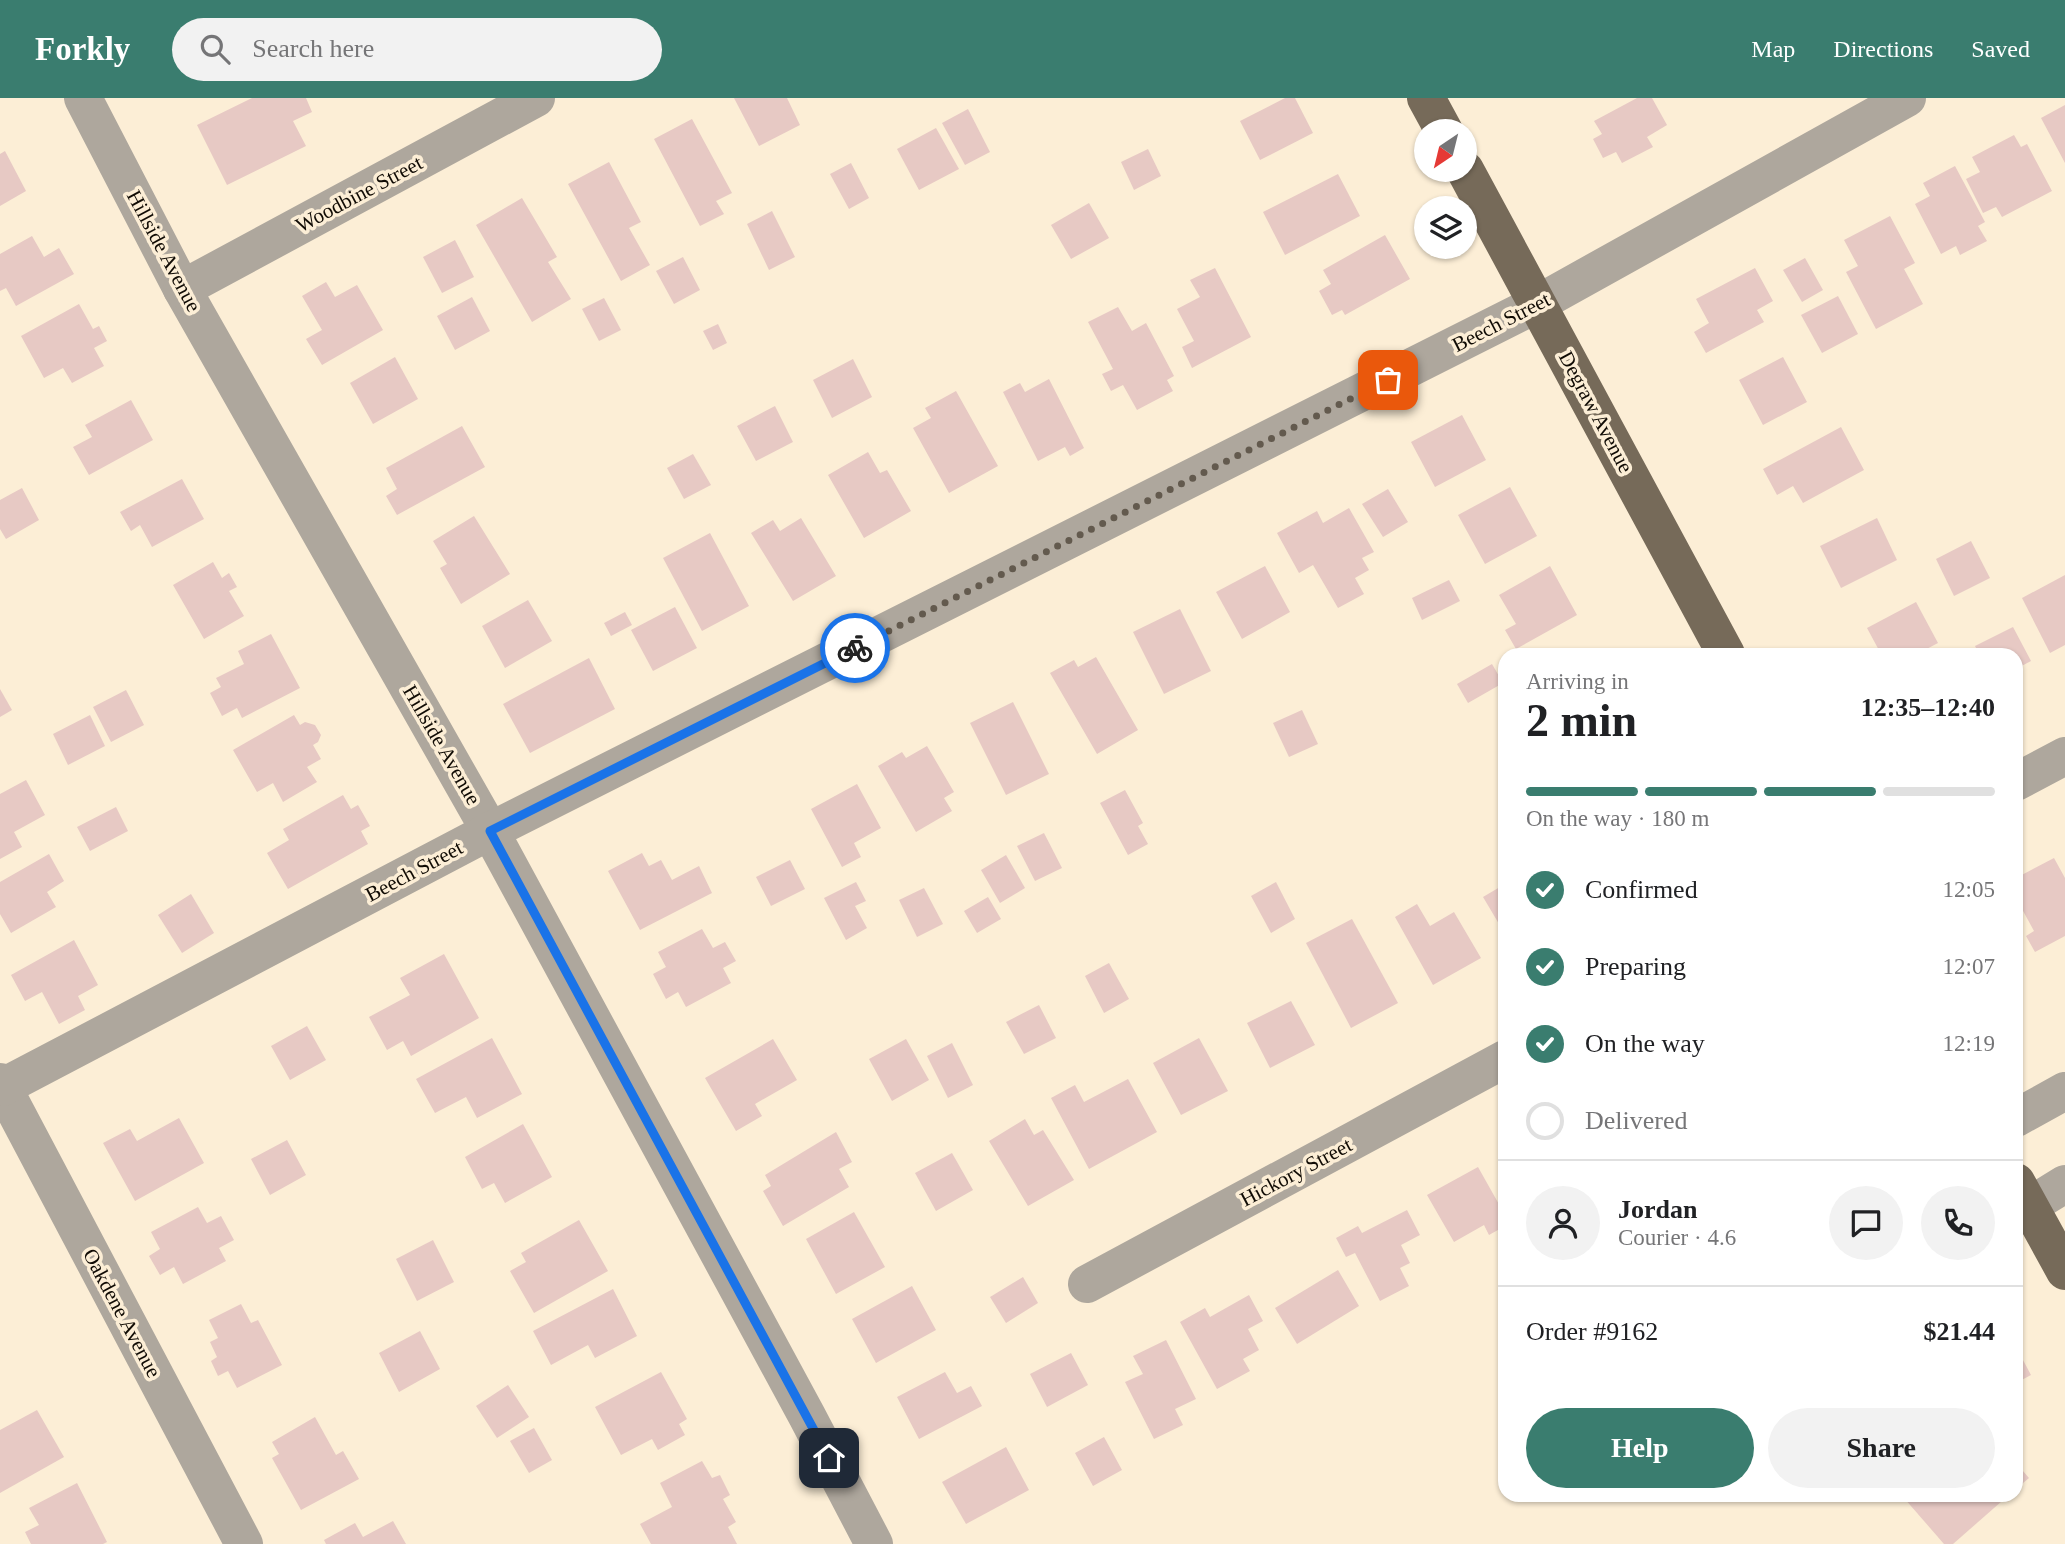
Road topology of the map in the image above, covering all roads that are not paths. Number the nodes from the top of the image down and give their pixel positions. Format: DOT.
graph roads {
  1 [pos="83,98"];
  2 [pos="536,98"];
  3 [pos="1426,98"];
  4 [pos="1907,98"];
  5 [pos="1437,119"];
  6 [pos="1471,182"];
  7 [pos="183,289"];
  8 [pos="1537,304"];
  9 [pos="1724,648"];
  10 [pos="2065,756"];
  11 [pos="2023,778"];
  12 [pos="490,831"];
  13 [pos="1498,1063"];
  14 [pos="1,1084"];
  15 [pos="2065,1091"];
  16 [pos="2023,1114"];
  17 [pos="2065,1184"];
  18 [pos="2023,1194"];
  19 [pos="2023,1196"];
  20 [pos="2065,1271"];
  21 [pos="1087,1284"];
  22 [pos="244,1544"];
  23 [pos="874,1544"];
  1 -- 7 [label="street, Hillside Avenue"];
  2 -- 7 [label="street, Woodbine Street"];
  3 -- 5 [label="main road"];
  4 -- 8 [label="street, Beech Street"];
  6 -- 8 [label="main road, Degraw Avenue"];
  7 -- 12 [label="street, Hillside Avenue"];
  8 -- 9 [label="main road, Degraw Avenue"];
  8 -- 12 [label="street, Beech Street"];
  10 -- 11 [label="street"];
  12 -- 14 [label="street, Beech Street"];
  12 -- 23 [label="street, Hillside Avenue"];
  13 -- 21 [label="street, Hickory Street"];
  14 -- 22 [label="street, Oakdene Avenue"];
  15 -- 16 [label="street"];
  17 -- 18 [label="street"];
  19 -- 20 [label="main road"];
}
